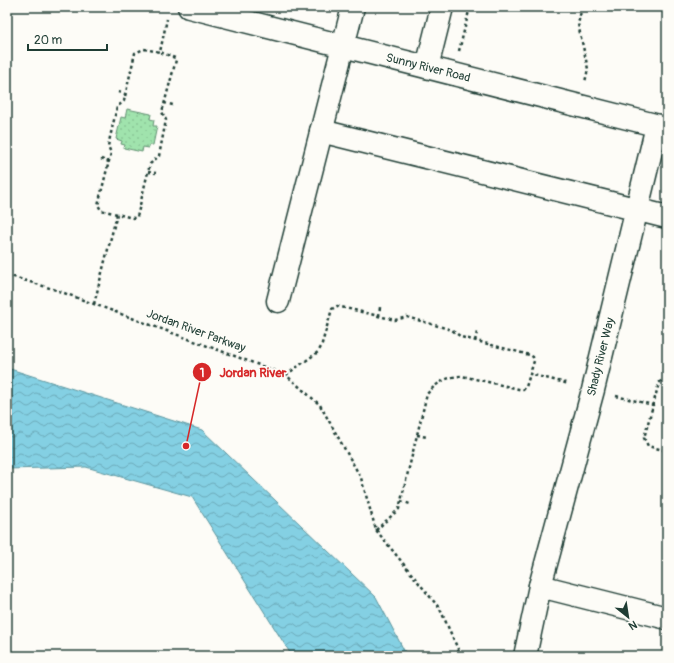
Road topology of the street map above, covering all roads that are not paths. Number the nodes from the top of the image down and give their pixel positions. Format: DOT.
graph roads {
  1 [pos="189,7"];
  2 [pos="353,7"];
  3 [pos="442,7"];
  4 [pos="343,46"];
  5 [pos="428,67"];
  6 [pos="662,127"];
  7 [pos="321,131"];
  8 [pos="638,210"];
  9 [pos="667,217"];
  10 [pos="278,301"];
  11 [pos="540,586"];
  12 [pos="667,618"];
  13 [pos="525,656"];
  1 -- 4 [label="street, Sunny River Road"];
  2 -- 4 [label="street"];
  3 -- 5 [label="street"];
  4 -- 5 [label="street, Sunny River Road"];
  4 -- 7 [label="street"];
  5 -- 6 [label="street, Sunny River Road"];
  6 -- 8 [label="street, Shady River Way"];
  7 -- 8 [label="street"];
  7 -- 10 [label="street"];
  8 -- 9 [label="street"];
  8 -- 11 [label="street, Shady River Way"];
  11 -- 12 [label="street"];
  11 -- 13 [label="street, Shady River Way"];
}
